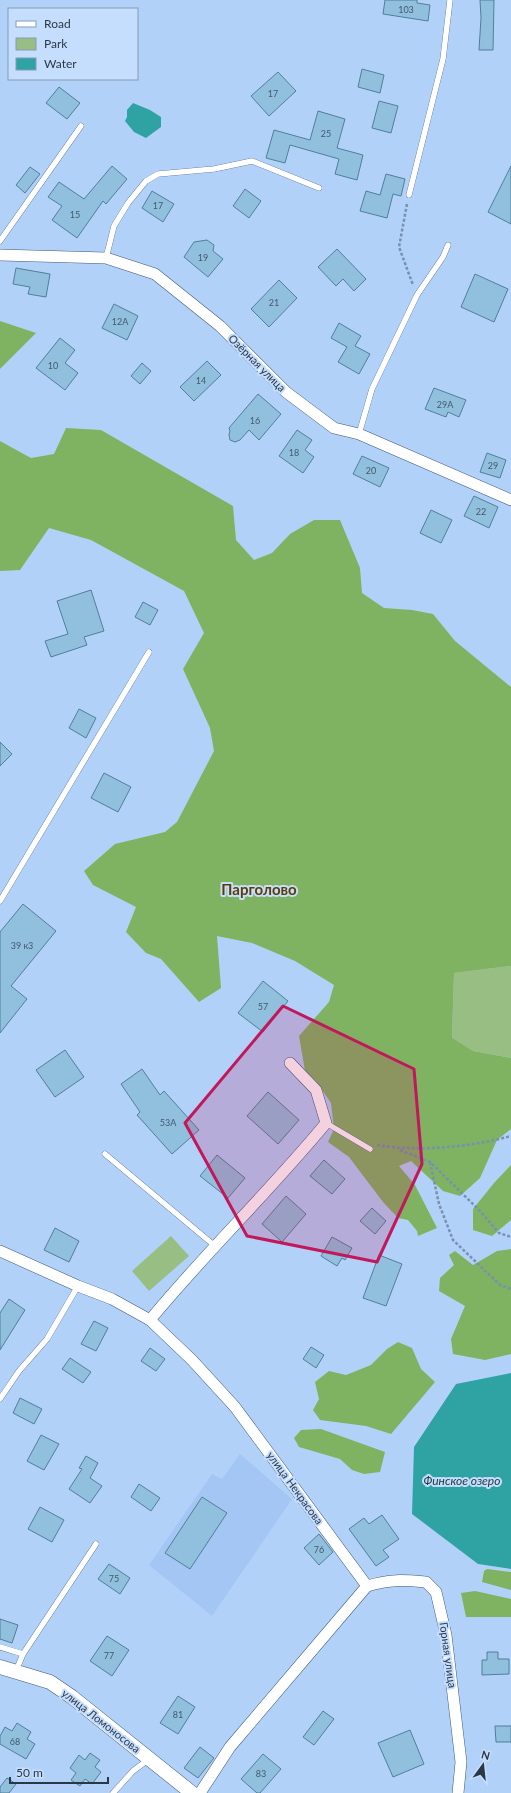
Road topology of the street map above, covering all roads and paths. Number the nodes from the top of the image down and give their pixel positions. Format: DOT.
graph roads {
  1 [pos="450,0"];
  2 [pos="82,126"];
  3 [pos="319,188"];
  4 [pos="409,195"];
  5 [pos="0,241"];
  6 [pos="448,245"];
  7 [pos="0,255"];
  8 [pos="106,258"];
  9 [pos="417,295"];
  10 [pos="359,434"];
  11 [pos="511,500"];
  12 [pos="149,652"];
  13 [pos="0,900"];
  14 [pos="290,1063"];
  15 [pos="326,1123"];
  16 [pos="511,1136"];
  17 [pos="370,1149"];
  18 [pos="105,1154"];
  19 [pos="430,1162"];
  20 [pos="511,1237"];
  21 [pos="215,1246"];
  22 [pos="0,1251"];
  23 [pos="78,1286"];
  24 [pos="511,1289"];
  25 [pos="150,1320"];
  26 [pos="0,1398"];
  27 [pos="96,1544"];
  28 [pos="367,1586"];
  29 [pos="0,1647"];
  30 [pos="23,1654"];
  31 [pos="0,1667"];
  32 [pos="16,1671"];
  33 [pos="149,1759"];
  34 [pos="114,1793"];
  35 [pos="192,1793"];
  36 [pos="200,1793"];
  37 [pos="458,1793"];
  1 -- 4 [label="lane"];
  2 -- 5 [label="lane"];
  3 -- 8 [label="lane"];
  4 -- 9 [label="path"];
  6 -- 9 [label="lane"];
  7 -- 8 [label="street, Озёрная улица"];
  8 -- 10 [label="street, Озёрная улица"];
  9 -- 10 [label="lane"];
  10 -- 11 [label="street, Озёрная улица"];
  12 -- 13 [label="lane"];
  14 -- 15 [label="street"];
  15 -- 17 [label="lane"];
  15 -- 21 [label="street"];
  16 -- 19 [label="path"];
  18 -- 21 [label="lane"];
  19 -- 20 [label="path"];
  19 -- 24 [label="path"];
  21 -- 25 [label="street"];
  22 -- 23 [label="street, улица Некрасова"];
  23 -- 25 [label="street, улица Некрасова"];
  23 -- 26 [label="lane"];
  25 -- 28 [label="street, улица Некрасова"];
  27 -- 30 [label="lane"];
  28 -- 36 [label="street"];
  28 -- 37 [label="street, Горная улица"];
  29 -- 30 [label="lane"];
  30 -- 32 [label="lane"];
  31 -- 32 [label="street, улица Ломоносова"];
  32 -- 33 [label="street, улица Ломоносова"];
  33 -- 34 [label="lane"];
  33 -- 35 [label="street, улица Ломоносова"];
}
